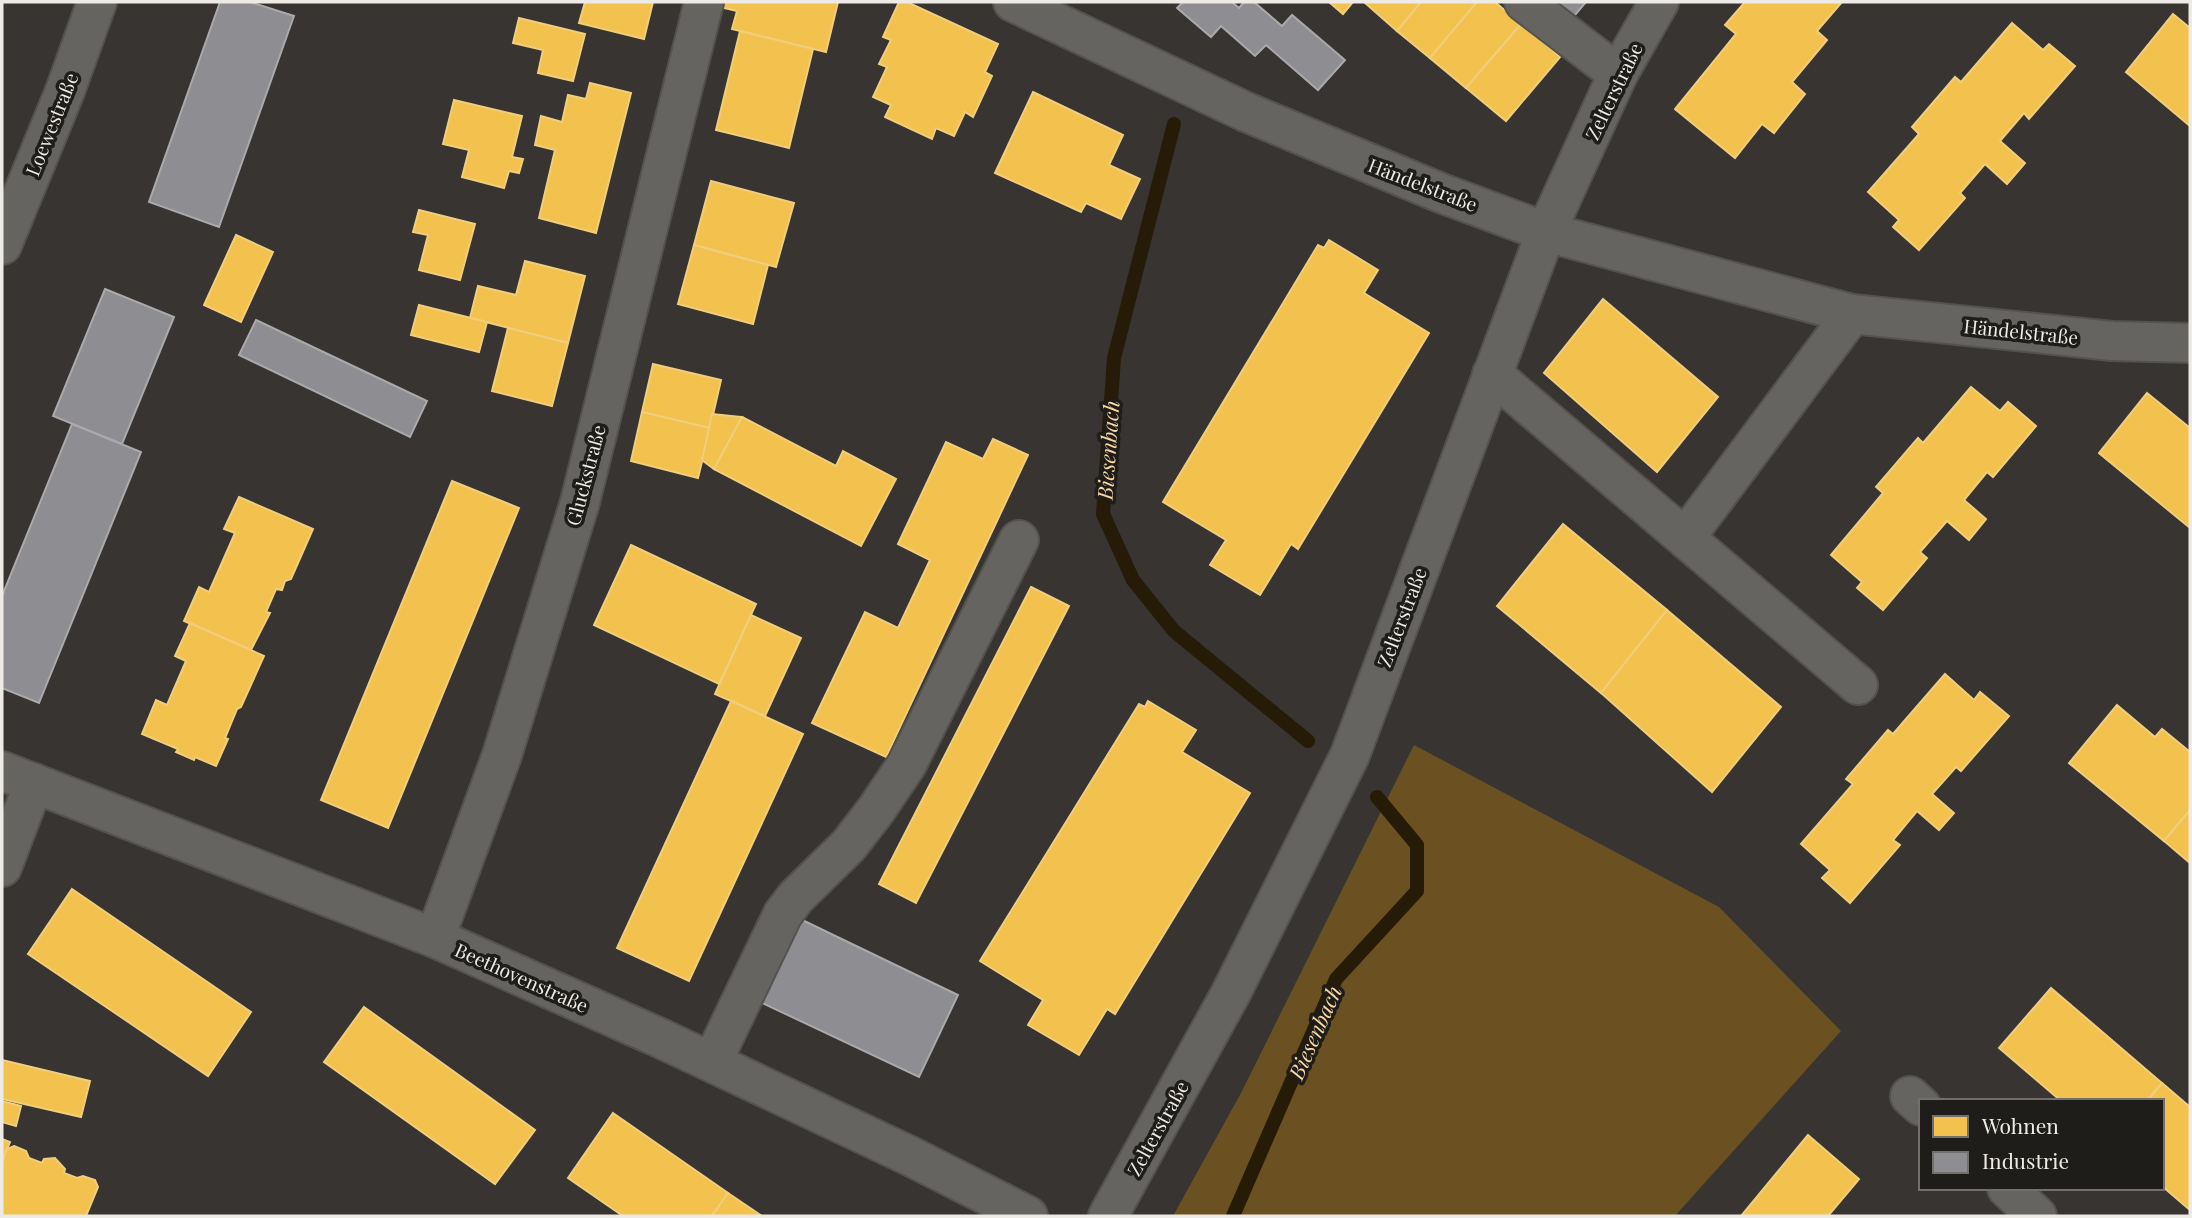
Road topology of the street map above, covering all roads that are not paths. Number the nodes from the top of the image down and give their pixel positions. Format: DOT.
graph roads {
  1 [pos="97,2"];
  2 [pos="704,2"];
  3 [pos="1013,2"];
  4 [pos="1524,2"];
  5 [pos="1659,2"];
  6 [pos="1618,74"];
  7 [pos="1546,232"];
  8 [pos="2,245"];
  9 [pos="1853,314"];
  10 [pos="2190,343"];
  11 [pos="1492,374"];
  12 [pos="1685,538"];
  13 [pos="1018,540"];
  14 [pos="1858,685"];
  15 [pos="18,777"];
  16 [pos="2,867"];
  17 [pos="435,938"];
  18 [pos="712,1062"];
  19 [pos="2009,1190"];
  20 [pos="1028,1216"];
  21 [pos="1108,1216"];
  22 [pos="2037,1216"];
  1 -- 8 [label="street, Loewestraße"];
  2 -- 17 [label="street, Gluckstraße"];
  3 -- 7 [label="street, Händelstraße"];
  4 -- 6 [label="street"];
  5 -- 6 [label="street, Zelterstraße"];
  6 -- 7 [label="street, Zelterstraße"];
  7 -- 9 [label="street, Händelstraße"];
  7 -- 11 [label="street, Zelterstraße"];
  9 -- 10 [label="street, Händelstraße"];
  9 -- 12 [label="street"];
  11 -- 12 [label="street"];
  11 -- 21 [label="street, Zelterstraße"];
  12 -- 14 [label="street"];
  13 -- 18 [label="street"];
  15 -- 16 [label="street"];
  15 -- 17 [label="street, Beethovenstraße"];
  17 -- 18 [label="street, Beethovenstraße"];
  18 -- 20 [label="street, Beethovenstraße"];
  19 -- 22 [label="street"];
}
